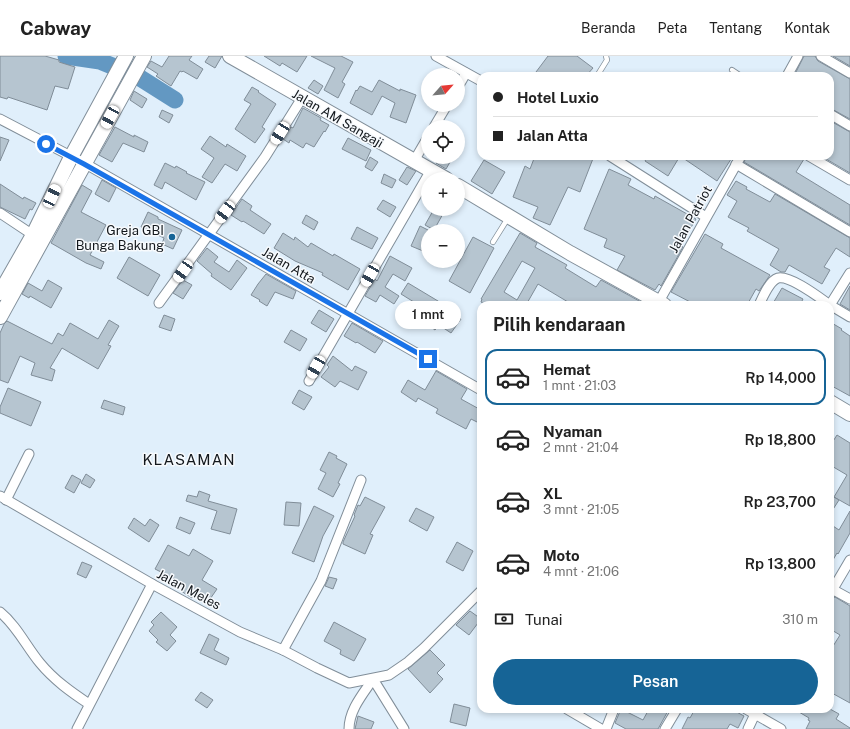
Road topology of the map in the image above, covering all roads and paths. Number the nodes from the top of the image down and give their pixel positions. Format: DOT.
graph roads {
  1 [pos="126,56"];
  2 [pos="230,56"];
  3 [pos="436,56"];
  4 [pos="606,56"];
  5 [pos="798,56"];
  6 [pos="821,56"];
  7 [pos="141,60"];
  8 [pos="732,70"];
  9 [pos="600,72"];
  10 [pos="735,72"];
  11 [pos="789,72"];
  12 [pos="466,73"];
  13 [pos="850,73"];
  14 [pos="477,79"];
  15 [pos="302,98"];
  16 [pos="834,116"];
  17 [pos="0,119"];
  18 [pos="850,126"];
  19 [pos="421,149"];
  20 [pos="71,157"];
  21 [pos="616,160"];
  22 [pos="738,160"];
  23 [pos="816,160"];
  24 [pos="414,161"];
  25 [pos="84,164"];
  26 [pos="736,164"];
  27 [pos="431,170"];
  28 [pos="434,172"];
  29 [pos="850,180"];
  30 [pos="465,190"];
  31 [pos="0,213"];
  32 [pos="509,216"];
  33 [pos="706,217"];
  34 [pos="850,232"];
  35 [pos="208,234"];
  36 [pos="33,235"];
  37 [pos="493,242"];
  38 [pos="850,273"];
  39 [pos="0,293"];
  40 [pos="659,301"];
  41 [pos="662,301"];
  42 [pos="761,301"];
  43 [pos="824,301"];
  44 [pos="832,301"];
  45 [pos="159,303"];
  46 [pos="834,307"];
  47 [pos="348,314"];
  48 [pos="0,317"];
  49 [pos="850,317"];
  50 [pos="309,381"];
  51 [pos="477,388"];
  52 [pos="834,404"];
  53 [pos="850,414"];
  54 [pos="29,454"];
  55 [pos="361,480"];
  56 [pos="3,498"];
  57 [pos="850,560"];
  58 [pos="152,584"];
  59 [pos="834,585"];
  60 [pos="834,591"];
  61 [pos="477,595"];
  62 [pos="850,599"];
  63 [pos="0,612"];
  64 [pos="283,650"];
  65 [pos="373,679"];
  66 [pos="89,704"];
  67 [pos="575,713"];
  68 [pos="612,713"];
  69 [pos="675,713"];
  70 [pos="759,713"];
  71 [pos="77,729"];
  72 [pos="349,729"];
  73 [pos="404,729"];
  74 [pos="601,729"];
  75 [pos="606,729"];
  76 [pos="665,729"];
  77 [pos="748,729"];
  78 [pos="781,729"];
  1 -- 20 [label="highway"];
  2 -- 15 [label="highway, Jalan AM Sangaji"];
  3 -- 12 [label="street"];
  4 -- 9 [label="lane"];
  5 -- 11 [label="street"];
  6 -- 13 [label="street"];
  7 -- 25 [label="highway"];
  8 -- 10 [label="lane"];
  12 -- 14 [label="street"];
  15 -- 24 [label="highway, Jalan AM Sangaji"];
  15 -- 35 [label="street"];
  16 -- 18 [label="street"];
  17 -- 20 [label="street, Jalan Atta"];
  19 -- 24 [label="street"];
  20 -- 25 [label="street, Jalan Atta"];
  20 -- 36 [label="highway"];
  21 -- 33 [label="street"];
  22 -- 26 [label="street, Jalan Patriot"];
  23 -- 29 [label="street"];
  24 -- 27 [label="highway, Jalan AM Sangaji"];
  25 -- 35 [label="street, Jalan Atta"];
  25 -- 48 [label="highway"];
  26 -- 33 [label="street, Jalan Patriot"];
  26 -- 34 [label="street"];
  27 -- 28 [label="highway, Jalan AM Sangaji"];
  27 -- 47 [label="street"];
  30 -- 32 [label="highway"];
  31 -- 36 [label="street"];
  32 -- 37 [label="lane"];
  32 -- 40 [label="highway"];
  33 -- 41 [label="street, Jalan Patriot"];
  35 -- 45 [label="street"];
  35 -- 47 [label="street, Jalan Atta"];
  36 -- 39 [label="highway"];
  38 -- 44 [label="street"];
  42 -- 43 [label="street"];
  46 -- 49 [label="street"];
  47 -- 50 [label="street"];
  47 -- 51 [label="street, Jalan Atta"];
  52 -- 53 [label="highway"];
  54 -- 56 [label="street"];
  55 -- 64 [label="street"];
  56 -- 58 [label="street, Jalan Meles"];
  57 -- 59 [label="street"];
  58 -- 64 [label="street, Jalan Meles"];
  58 -- 66 [label="street"];
  60 -- 62 [label="street"];
  61 -- 65 [label="street, Jalan Meles"];
  63 -- 66 [label="street"];
  64 -- 65 [label="street, Jalan Meles"];
  65 -- 72 [label="street"];
  65 -- 73 [label="street"];
  66 -- 71 [label="street"];
  67 -- 74 [label="street"];
  68 -- 75 [label="street"];
  69 -- 76 [label="street"];
  70 -- 77 [label="street"];
  70 -- 78 [label="street"];
}
